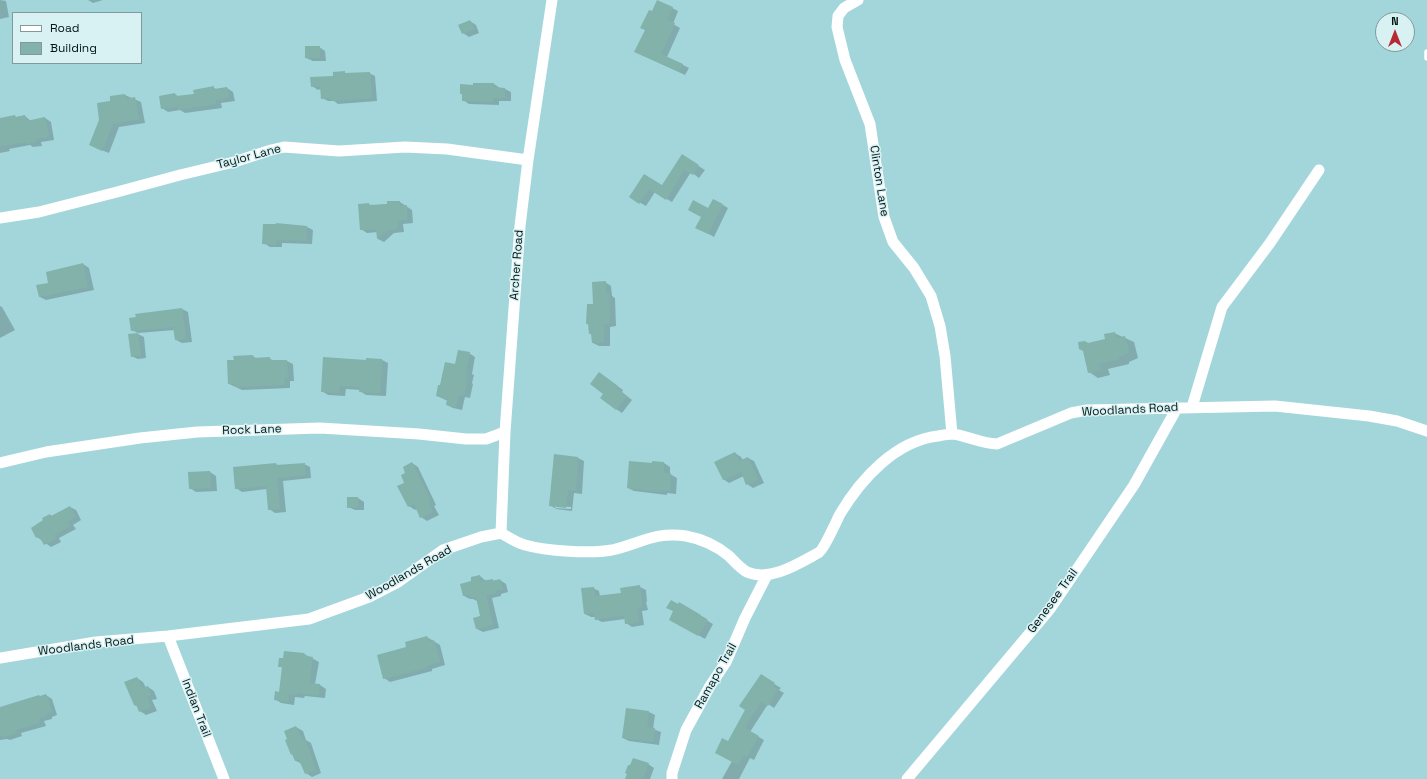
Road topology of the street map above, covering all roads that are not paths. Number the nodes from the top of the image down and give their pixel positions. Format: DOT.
graph roads {
  1 [pos="552,0"];
  2 [pos="858,0"];
  3 [pos="1427,52"];
  4 [pos="1427,58"];
  5 [pos="528,160"];
  6 [pos="1318,170"];
  7 [pos="0,218"];
  8 [pos="1192,407"];
  9 [pos="1177,408"];
  10 [pos="1427,431"];
  11 [pos="505,432"];
  12 [pos="952,434"];
  13 [pos="0,463"];
  14 [pos="501,533"];
  15 [pos="767,575"];
  16 [pos="168,636"];
  17 [pos="0,658"];
  18 [pos="224,779"];
  19 [pos="672,779"];
  20 [pos="907,779"];
  1 -- 5 [label="street, Archer Road"];
  2 -- 12 [label="street, Clinton Lane"];
  3 -- 4 [label="lane"];
  5 -- 7 [label="street, Taylor Lane"];
  5 -- 11 [label="street, Archer Road"];
  6 -- 8 [label="street, Woodlands Road"];
  8 -- 9 [label="street, Woodlands Road"];
  8 -- 10 [label="street, Woodlands Road"];
  9 -- 12 [label="street, Woodlands Road"];
  9 -- 20 [label="street, Genesee Trail"];
  11 -- 13 [label="street, Rock Lane"];
  11 -- 14 [label="street, Archer Road"];
  12 -- 15 [label="street, Woodlands Road"];
  14 -- 15 [label="street, Woodlands Road"];
  14 -- 16 [label="street, Woodlands Road"];
  15 -- 19 [label="street, Ramapo Trail"];
  16 -- 17 [label="street, Woodlands Road"];
  16 -- 18 [label="street, Indian Trail"];
}
